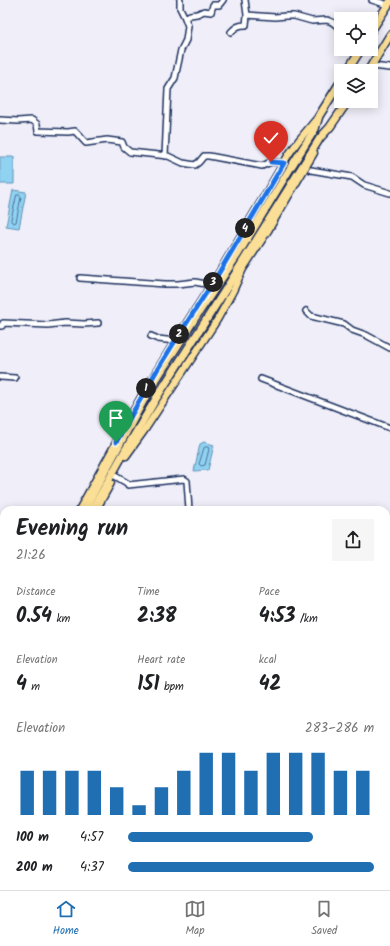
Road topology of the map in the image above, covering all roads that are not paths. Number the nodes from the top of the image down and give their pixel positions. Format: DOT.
graph roads {
  1 [pos="180,0"];
  2 [pos="223,0"];
  3 [pos="245,0"];
  4 [pos="372,0"];
  5 [pos="389,3"];
  6 [pos="247,16"];
  7 [pos="185,18"];
  8 [pos="378,21"];
  9 [pos="334,24"];
  10 [pos="231,32"];
  11 [pos="390,36"];
  12 [pos="372,64"];
  13 [pos="378,68"];
  14 [pos="390,68"];
  15 [pos="334,92"];
  16 [pos="343,108"];
  17 [pos="319,116"];
  18 [pos="0,120"];
  19 [pos="328,129"];
  20 [pos="165,156"];
  21 [pos="284,163"];
  22 [pos="311,170"];
  23 [pos="390,193"];
  24 [pos="80,278"];
  25 [pos="211,285"];
  26 [pos="306,311"];
  27 [pos="98,323"];
  28 [pos="0,326"];
  29 [pos="151,336"];
  30 [pos="175,341"];
  31 [pos="390,348"];
  32 [pos="0,377"];
  33 [pos="15,378"];
  34 [pos="261,379"];
  35 [pos="390,428"];
  36 [pos="115,476"];
  37 [pos="81,506"];
  38 [pos="86,506"];
  39 [pos="94,506"];
  40 [pos="98,506"];
  41 [pos="189,506"];
  1 -- 7 [label="street"];
  2 -- 7 [label="street"];
  3 -- 6 [label="street"];
  4 -- 5 [label="street"];
  5 -- 8 [label="highway"];
  6 -- 9 [label="street"];
  6 -- 10 [label="street"];
  7 -- 20 [label="street"];
  11 -- 12 [label="highway"];
  13 -- 14 [label="street"];
  15 -- 17 [label="highway"];
  16 -- 19 [label="highway"];
  17 -- 21 [label="main road"];
  17 -- 38 [label="highway"];
  18 -- 20 [label="street"];
  19 -- 36 [label="main road"];
  19 -- 39 [label="highway"];
  20 -- 21 [label="street"];
  21 -- 25 [label="main road"];
  22 -- 23 [label="street"];
  24 -- 25 [label="street"];
  25 -- 30 [label="main road"];
  26 -- 31 [label="street"];
  27 -- 28 [label="street"];
  29 -- 30 [label="street"];
  30 -- 37 [label="main road"];
  32 -- 33 [label="street"];
  34 -- 35 [label="street"];
  36 -- 40 [label="main road"];
  36 -- 41 [label="street"];
}
